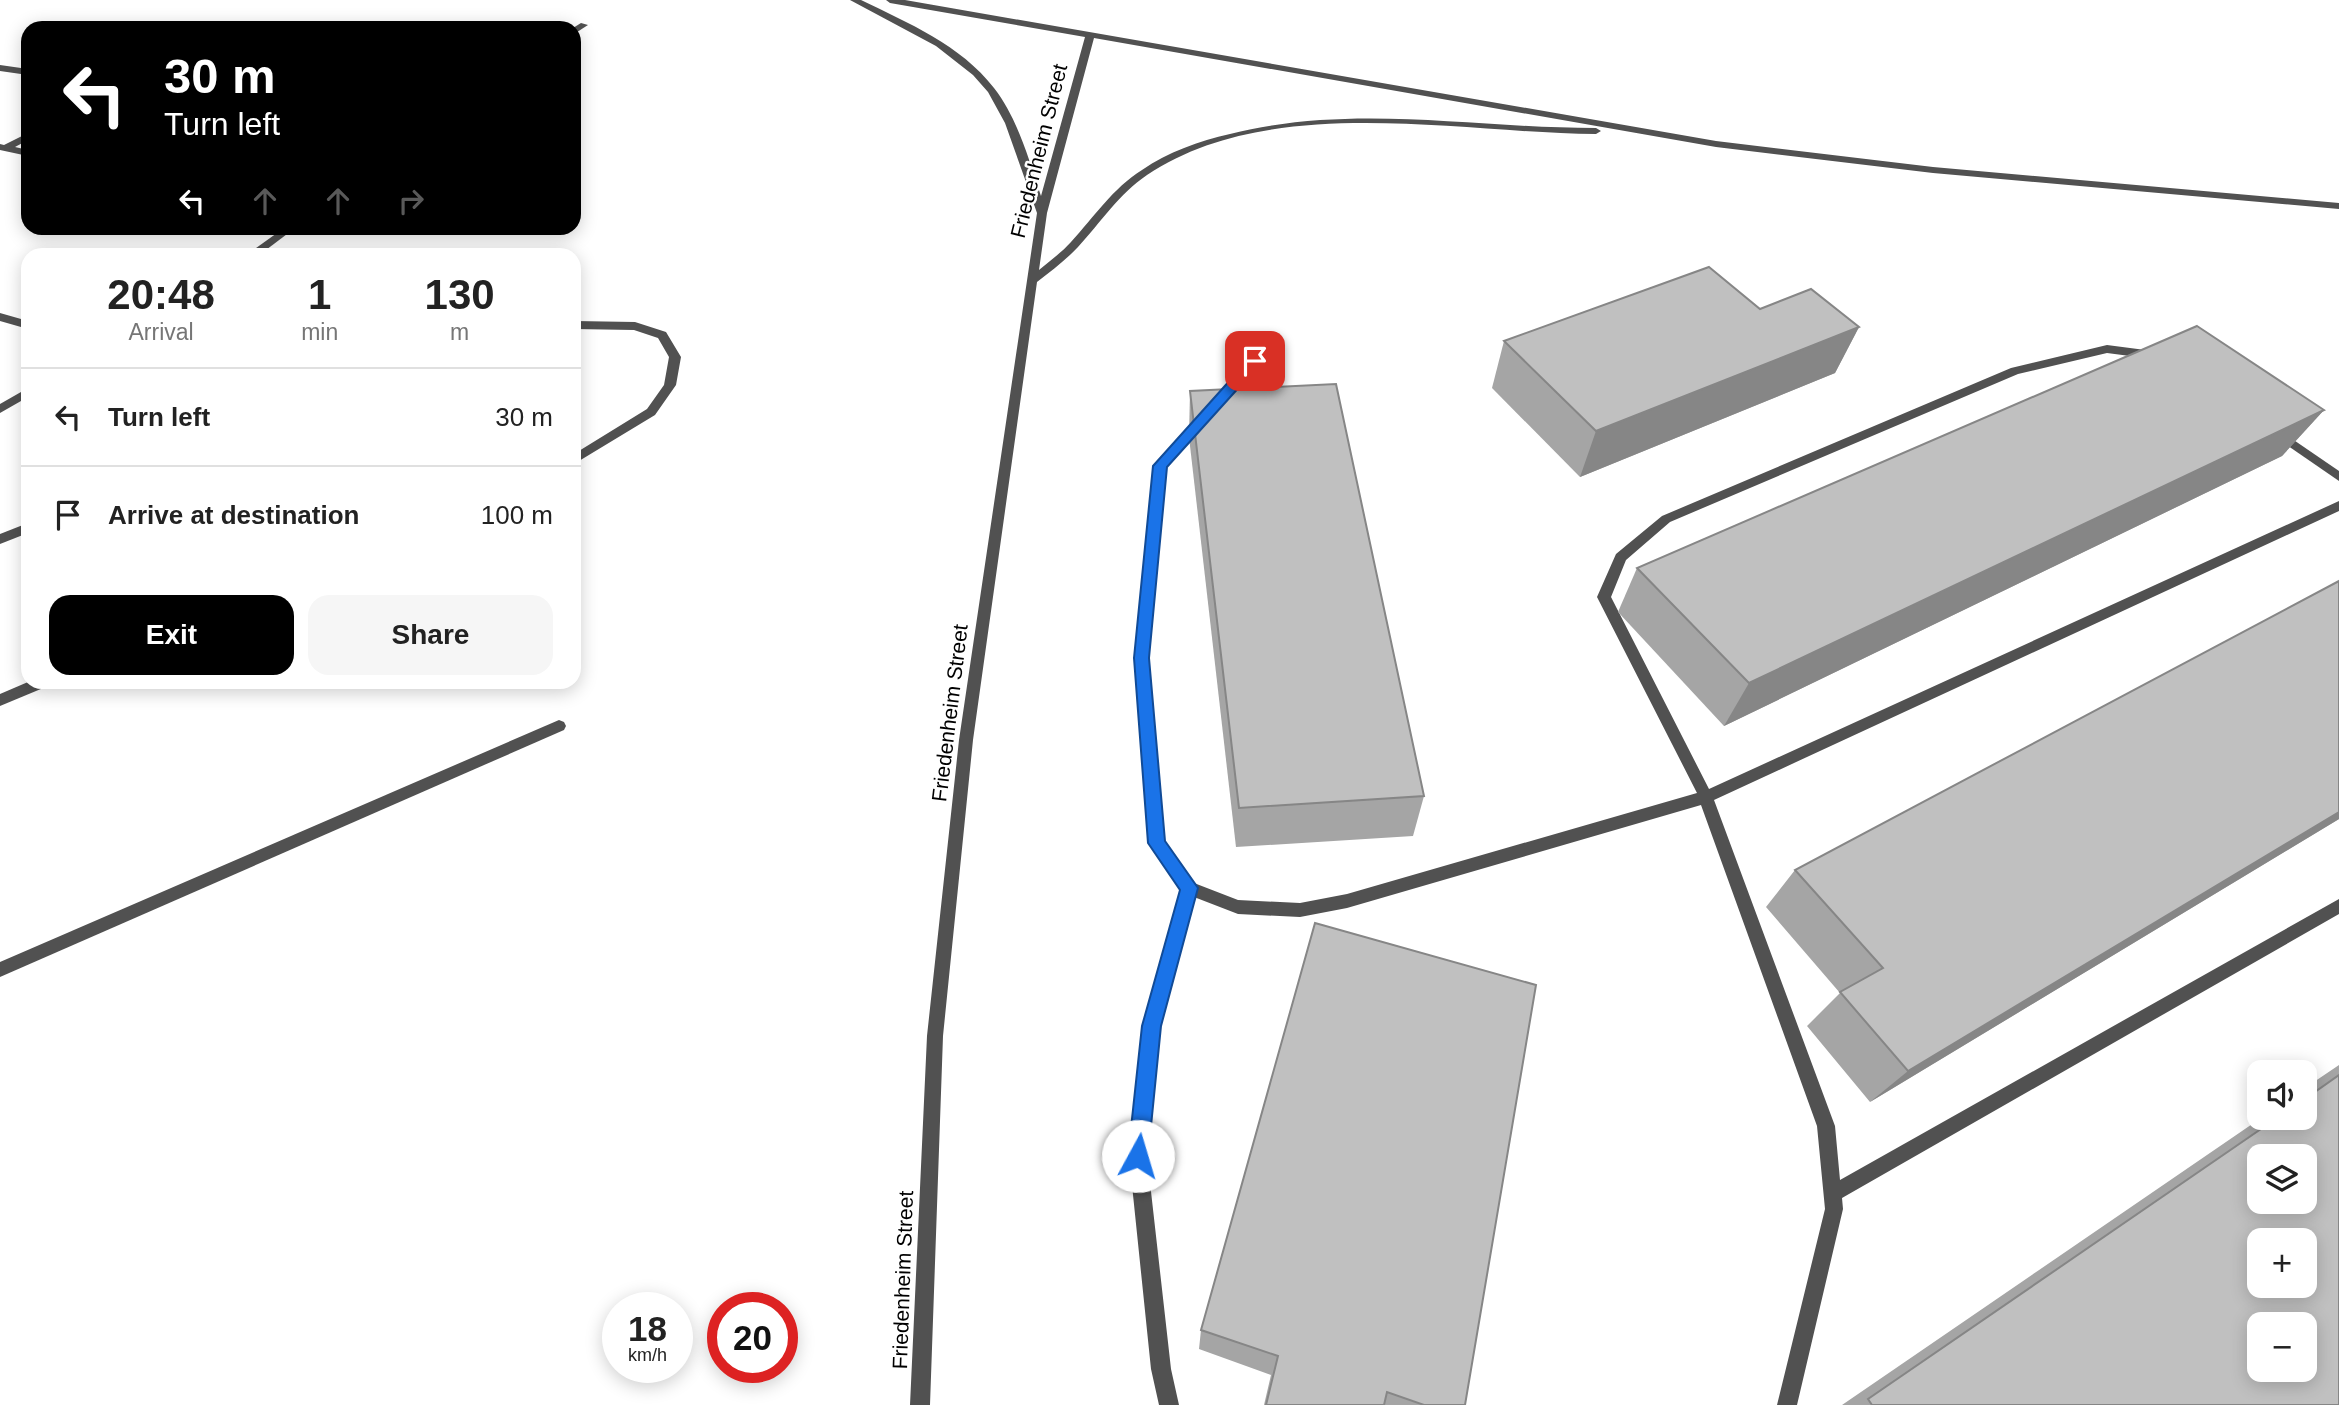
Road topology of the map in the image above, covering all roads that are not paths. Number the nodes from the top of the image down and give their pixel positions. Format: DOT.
graph roads {
  1 [pos="855,0"];
  2 [pos="890,0"];
  3 [pos="584,24"];
  4 [pos="581,26"];
  5 [pos="1090,36"];
  6 [pos="0,68"];
  7 [pos="21,71"];
  8 [pos="1629,130"];
  9 [pos="21,139"];
  10 [pos="3,147"];
  11 [pos="21,151"];
  12 [pos="2339,206"];
  13 [pos="1042,213"];
  14 [pos="279,235"];
  15 [pos="261,248"];
  16 [pos="1031,282"];
  17 [pos="0,317"];
  18 [pos="21,323"];
  19 [pos="581,325"];
  20 [pos="2167,358"];
  21 [pos="1255,361"];
  22 [pos="21,396"];
  23 [pos="0,409"];
  24 [pos="2266,424"];
  25 [pos="581,456"];
  26 [pos="2339,477"];
  27 [pos="2339,506"];
  28 [pos="21,531"];
  29 [pos="0,539"];
  30 [pos="26,689"];
  31 [pos="0,700"];
  32 [pos="559,726"];
  33 [pos="1706,797"];
  34 [pos="1189,888"];
  35 [pos="2339,906"];
  36 [pos="0,970"];
  37 [pos="1834,1193"];
  38 [pos="920,1405"];
  39 [pos="1169,1405"];
  40 [pos="1787,1405"];
  1 -- 13 [label="street"];
  2 -- 5 [label="street"];
  3 -- 4 [label="street"];
  5 -- 8 [label="street"];
  5 -- 13 [label="street, Friedenheim Street"];
  6 -- 7 [label="street"];
  8 -- 12 [label="street"];
  8 -- 16 [label="street"];
  9 -- 10 [label="street"];
  10 -- 11 [label="street"];
  13 -- 16 [label="street, Friedenheim Street"];
  14 -- 15 [label="street"];
  16 -- 38 [label="street, Friedenheim Street"];
  17 -- 18 [label="street"];
  19 -- 25 [label="street"];
  20 -- 33 [label="street"];
  21 -- 34 [label="street"];
  22 -- 23 [label="street"];
  24 -- 26 [label="street"];
  27 -- 33 [label="street"];
  28 -- 29 [label="street"];
  30 -- 31 [label="street"];
  32 -- 36 [label="street"];
  33 -- 34 [label="street"];
  33 -- 37 [label="street"];
  34 -- 39 [label="street"];
  35 -- 37 [label="street"];
  37 -- 40 [label="street"];
}
